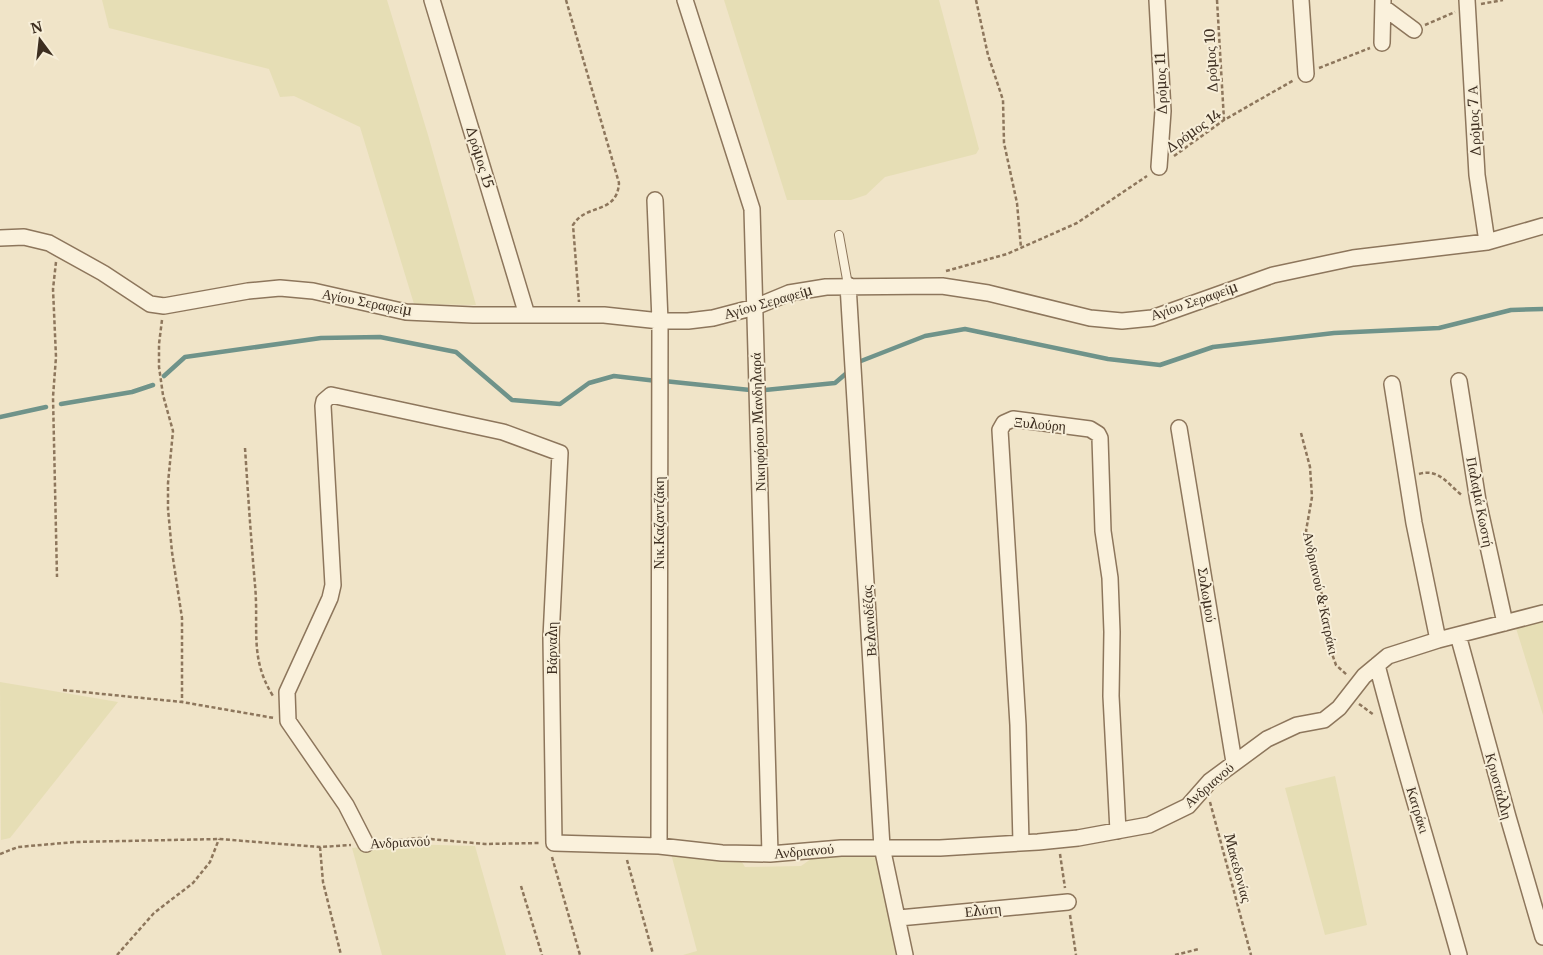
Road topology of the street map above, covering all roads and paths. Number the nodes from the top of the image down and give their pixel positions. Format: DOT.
graph roads {
  1 [pos="432,0"];
  2 [pos="566,0"];
  3 [pos="685,0"];
  4 [pos="976,0"];
  5 [pos="1157,0"];
  6 [pos="1217,0"];
  7 [pos="1301,0"];
  8 [pos="1504,0"];
  9 [pos="1383,3"];
  10 [pos="1467,3"];
  11 [pos="1414,30"];
  12 [pos="1382,43"];
  13 [pos="1306,74"];
  14 [pos="1224,120"];
  15 [pos="1159,167"];
  16 [pos="655,200"];
  17 [pos="1543,226"];
  18 [pos="840,235"];
  19 [pos="0,238"];
  20 [pos="1487,242"];
  21 [pos="1021,248"];
  22 [pos="58,249"];
  23 [pos="943,272"];
  24 [pos="848,285"];
  25 [pos="164,306"];
  26 [pos="755,307"];
  27 [pos="580,314"];
  28 [pos="527,315"];
  29 [pos="660,321"];
  30 [pos="1459,381"];
  31 [pos="1392,384"];
  32 [pos="1179,428"];
  33 [pos="1301,433"];
  34 [pos="245,448"];
  35 [pos="1406,477"];
  36 [pos="1480,509"];
  37 [pos="58,577"];
  38 [pos="1543,613"];
  39 [pos="1505,623"];
  40 [pos="1458,635"];
  41 [pos="1438,640"];
  42 [pos="1377,665"];
  43 [pos="1358,685"];
  44 [pos="63,690"];
  45 [pos="1348,697"];
  46 [pos="182,702"];
  47 [pos="288,720"];
  48 [pos="1394,732"];
  49 [pos="1234,762"];
  50 [pos="1206,787"];
  51 [pos="1118,831"];
  52 [pos="219,839"];
  53 [pos="554,843"];
  54 [pos="1021,843"];
  55 [pos="366,844"];
  56 [pos="623,844"];
  57 [pos="659,846"];
  58 [pos="320,847"];
  59 [pos="882,847"];
  60 [pos="0,854"];
  61 [pos="770,854"];
  62 [pos="522,886"];
  63 [pos="1068,902"];
  64 [pos="899,918"];
  65 [pos="1543,937"];
  66 [pos="1199,949"];
  67 [pos="653,954"];
  68 [pos="117,955"];
  69 [pos="341,955"];
  70 [pos="542,955"];
  71 [pos="580,955"];
  72 [pos="905,955"];
  73 [pos="1174,955"];
  74 [pos="1251,955"];
  75 [pos="1459,955"];
  1 -- 28 [label="street, Δρόμος 15"];
  2 -- 27 [label="path"];
  3 -- 26 [label="street, Νικηφόρου Μανδηλαρά"];
  4 -- 21 [label="path"];
  5 -- 15 [label="street, Δρόμος 11"];
  6 -- 14 [label="path, Δρόμος 10"];
  7 -- 13 [label="street"];
  8 -- 10 [label="path"];
  9 -- 11 [label="street"];
  9 -- 12 [label="street"];
  10 -- 11 [label="path"];
  10 -- 20 [label="street, Δρόμος 7 Α"];
  12 -- 13 [label="path, Δρόμος 14"];
  13 -- 14 [label="path, Δρόμος 14"];
  14 -- 15 [label="path, Δρόμος 14"];
  15 -- 21 [label="path, Δρόμος 14"];
  16 -- 29 [label="street, Νικ.Καζαντζάκη"];
  17 -- 20 [label="street, Αγίου Σεραφείμ"];
  18 -- 24 [label="lane"];
  19 -- 22 [label="street, Αγίου Σεραφείμ"];
  20 -- 24 [label="street, Αγίου Σεραφείμ"];
  21 -- 23 [label="path, Δρόμος 14"];
  22 -- 25 [label="street, Αγίου Σεραφείμ"];
  22 -- 37 [label="path"];
  24 -- 26 [label="street, Αγίου Σεραφείμ"];
  24 -- 59 [label="street, Βελανιδέζας"];
  25 -- 28 [label="street, Αγίου Σεραφείμ"];
  25 -- 46 [label="path"];
  26 -- 29 [label="street, Αγίου Σεραφείμ"];
  26 -- 61 [label="street, Νικηφόρου Μανδηλαρά"];
  27 -- 28 [label="street, Αγίου Σεραφείμ"];
  27 -- 29 [label="street, Αγίου Σεραφείμ"];
  29 -- 57 [label="street, Νικ.Καζαντζάκη"];
  30 -- 36 [label="street, Παλαμά Κωστή"];
  31 -- 35 [label="street"];
  32 -- 49 [label="street, Σολωμού"];
  33 -- 43 [label="path, Ανδριανού & Κατράκι"];
  34 -- 47 [label="path"];
  35 -- 36 [label="path"];
  35 -- 41 [label="street"];
  36 -- 39 [label="street, Παλαμά Κωστή"];
  38 -- 39 [label="street, Ανδριανού"];
  39 -- 40 [label="street, Ανδριανού"];
  40 -- 41 [label="street, Ανδριανού"];
  40 -- 65 [label="street, Κρυστάλλη"];
  41 -- 42 [label="street, Ανδριανού"];
  42 -- 43 [label="street, Ανδριανού"];
  42 -- 48 [label="street, Κατράκι"];
  43 -- 45 [label="street, Ανδριανού"];
  44 -- 46 [label="path"];
  45 -- 48 [label="path"];
  45 -- 49 [label="street, Ανδριανού"];
  46 -- 47 [label="path"];
  47 -- 53 [label="street, Βάρναλη"];
  47 -- 55 [label="street"];
  48 -- 75 [label="street, Κατράκι"];
  49 -- 50 [label="street, Ανδριανού"];
  50 -- 51 [label="street, Ανδριανού"];
  50 -- 74 [label="path, Μακεδονίας"];
  51 -- 54 [label="street, Ανδριανού"];
  51 -- 54 [label="street, Ξυλούρη"];
  52 -- 58 [label="path, Ανδριανού"];
  52 -- 60 [label="path, Ανδριανού"];
  52 -- 68 [label="path"];
  53 -- 55 [label="path, Ανδριανού"];
  53 -- 56 [label="street, Ανδριανού"];
  53 -- 71 [label="path"];
  54 -- 59 [label="street, Ανδριανού"];
  55 -- 58 [label="path, Ανδριανού"];
  56 -- 57 [label="street, Ανδριανού"];
  56 -- 67 [label="path"];
  57 -- 61 [label="street, Ανδριανού"];
  58 -- 69 [label="path"];
  59 -- 61 [label="street, Ανδριανού"];
  59 -- 64 [label="street, Βελανιδέζας"];
  62 -- 70 [label="path"];
  63 -- 64 [label="street, Ελύτη"];
  64 -- 72 [label="street, Βελανιδέζας"];
  66 -- 73 [label="path"];
}
